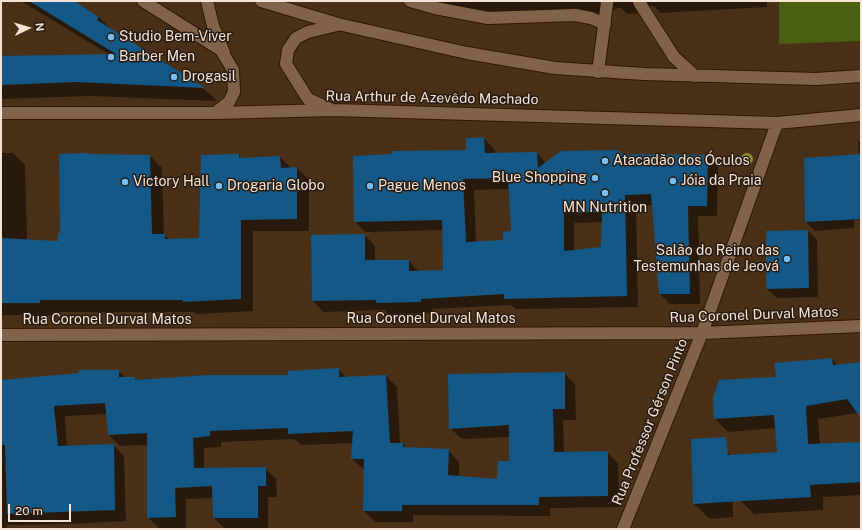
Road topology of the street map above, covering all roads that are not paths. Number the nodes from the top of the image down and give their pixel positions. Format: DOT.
graph roads {
  1 [pos="143,1"];
  2 [pos="207,1"];
  3 [pos="261,1"];
  4 [pos="410,1"];
  5 [pos="639,2"];
  6 [pos="607,3"];
  7 [pos="338,24"];
  8 [pos="605,24"];
  9 [pos="227,60"];
  10 [pos="598,72"];
  11 [pos="695,76"];
  12 [pos="861,76"];
  13 [pos="333,110"];
  14 [pos="1,113"];
  15 [pos="215,113"];
  16 [pos="861,116"];
  17 [pos="777,123"];
  18 [pos="861,326"];
  19 [pos="702,333"];
  20 [pos="1,335"];
  21 [pos="623,529"];
  1 -- 9 [label="street"];
  2 -- 9 [label="street"];
  3 -- 7 [label="street"];
  4 -- 8 [label="street"];
  5 -- 11 [label="street"];
  6 -- 8 [label="street"];
  7 -- 10 [label="street"];
  7 -- 13 [label="street"];
  8 -- 10 [label="street"];
  9 -- 15 [label="street"];
  10 -- 11 [label="street"];
  11 -- 12 [label="street"];
  13 -- 15 [label="street, Rua Arthur de Azevêdo Machado"];
  13 -- 17 [label="street, Rua Arthur de Azevêdo Machado"];
  14 -- 15 [label="street, Rua Arthur de Azevêdo Machado"];
  16 -- 17 [label="street, Rua Arthur de Azevêdo Machado"];
  17 -- 19 [label="street, Rua Professor Gérson Pinto"];
  18 -- 19 [label="street, Rua Coronel Durval Matos"];
  19 -- 20 [label="street, Rua Coronel Durval Matos"];
  19 -- 21 [label="street, Rua Professor Gérson Pinto"];
}
